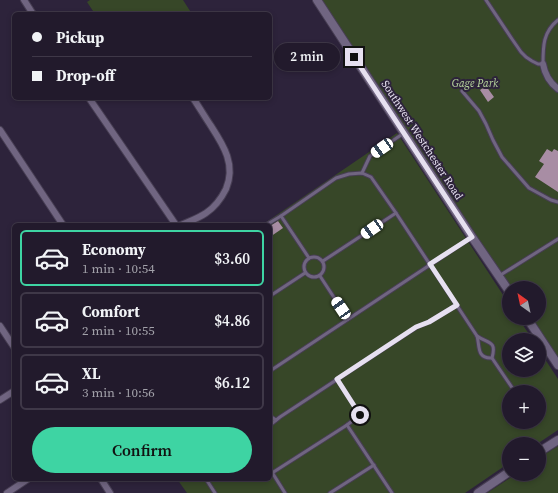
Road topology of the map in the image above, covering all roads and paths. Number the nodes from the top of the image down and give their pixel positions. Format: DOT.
graph roads {
  1 [pos="24,0"];
  2 [pos="317,0"];
  3 [pos="486,0"];
  4 [pos="32,12"];
  5 [pos="558,20"];
  6 [pos="543,64"];
  7 [pos="558,89"];
  8 [pos="462,91"];
  9 [pos="89,100"];
  10 [pos="194,100"];
  11 [pos="0,130"];
  12 [pos="404,133"];
  13 [pos="362,173"];
  14 [pos="558,202"];
  15 [pos="396,212"];
  16 [pos="281,216"];
  17 [pos="61,223"];
  18 [pos="175,223"];
  19 [pos="185,223"];
  20 [pos="269,223"];
  21 [pos="472,237"];
  22 [pos="558,239"];
  23 [pos="309,258"];
  24 [pos="323,261"];
  25 [pos="430,264"];
  26 [pos="305,273"];
  27 [pos="320,276"];
  28 [pos="499,276"];
  29 [pos="502,281"];
  30 [pos="272,295"];
  31 [pos="457,305"];
  32 [pos="348,319"];
  33 [pos="532,325"];
  34 [pos="0,326"];
  35 [pos="477,336"];
  36 [pos="12,344"];
  37 [pos="492,358"];
  38 [pos="558,365"];
  39 [pos="272,370"];
  40 [pos="337,379"];
  41 [pos="510,385"];
  42 [pos="12,392"];
  43 [pos="0,400"];
  44 [pos="272,417"];
  45 [pos="276,420"];
  46 [pos="272,423"];
  47 [pos="347,425"];
  48 [pos="558,440"];
  49 [pos="546,448"];
  50 [pos="374,465"];
  51 [pos="272,470"];
  52 [pos="272,472"];
  53 [pos="502,477"];
  54 [pos="25,481"];
  55 [pos="102,481"];
  56 [pos="207,481"];
  57 [pos="7,493"];
  58 [pos="110,493"];
  59 [pos="215,493"];
  60 [pos="286,493"];
  61 [pos="330,493"];
  62 [pos="392,493"];
  63 [pos="478,493"];
  1 -- 4 [label="street"];
  2 -- 12 [label="street, Southwest Westchester Road"];
  3 -- 6 [label="lane"];
  5 -- 6 [label="lane"];
  6 -- 7 [label="street"];
  8 -- 14 [label="lane"];
  9 -- 18 [label="street"];
  10 -- 19 [label="street"];
  11 -- 17 [label="street"];
  12 -- 13 [label="lane"];
  12 -- 21 [label="street, Southwest Westchester Road"];
  13 -- 15 [label="lane"];
  13 -- 16 [label="lane"];
  15 -- 24 [label="lane"];
  15 -- 25 [label="lane"];
  16 -- 20 [label="lane"];
  16 -- 23 [label="lane"];
  21 -- 25 [label="lane"];
  21 -- 28 [label="street, Southwest Westchester Road"];
  22 -- 28 [label="lane"];
  23 -- 24 [label="lane"];
  23 -- 26 [label="lane"];
  24 -- 27 [label="lane"];
  25 -- 31 [label="lane"];
  25 -- 32 [label="lane"];
  26 -- 27 [label="lane"];
  26 -- 30 [label="lane"];
  27 -- 32 [label="lane"];
  28 -- 29 [label="street, Southwest Westchester Road"];
  31 -- 35 [label="lane"];
  31 -- 40 [label="lane"];
  32 -- 39 [label="lane"];
  33 -- 38 [label="street"];
  34 -- 36 [label="street"];
  35 -- 37 [label="lane"];
  35 -- 37 [label="lane"];
  37 -- 41 [label="lane"];
  40 -- 45 [label="lane"];
  40 -- 47 [label="lane"];
  42 -- 43 [label="street"];
  44 -- 45 [label="lane"];
  45 -- 46 [label="lane"];
  47 -- 50 [label="lane"];
  47 -- 51 [label="lane"];
  48 -- 49 [label="street"];
  50 -- 61 [label="lane"];
  50 -- 62 [label="lane"];
  52 -- 60 [label="lane"];
  53 -- 63 [label="street"];
  54 -- 57 [label="street"];
  55 -- 58 [label="street"];
  56 -- 59 [label="lane"];
}
